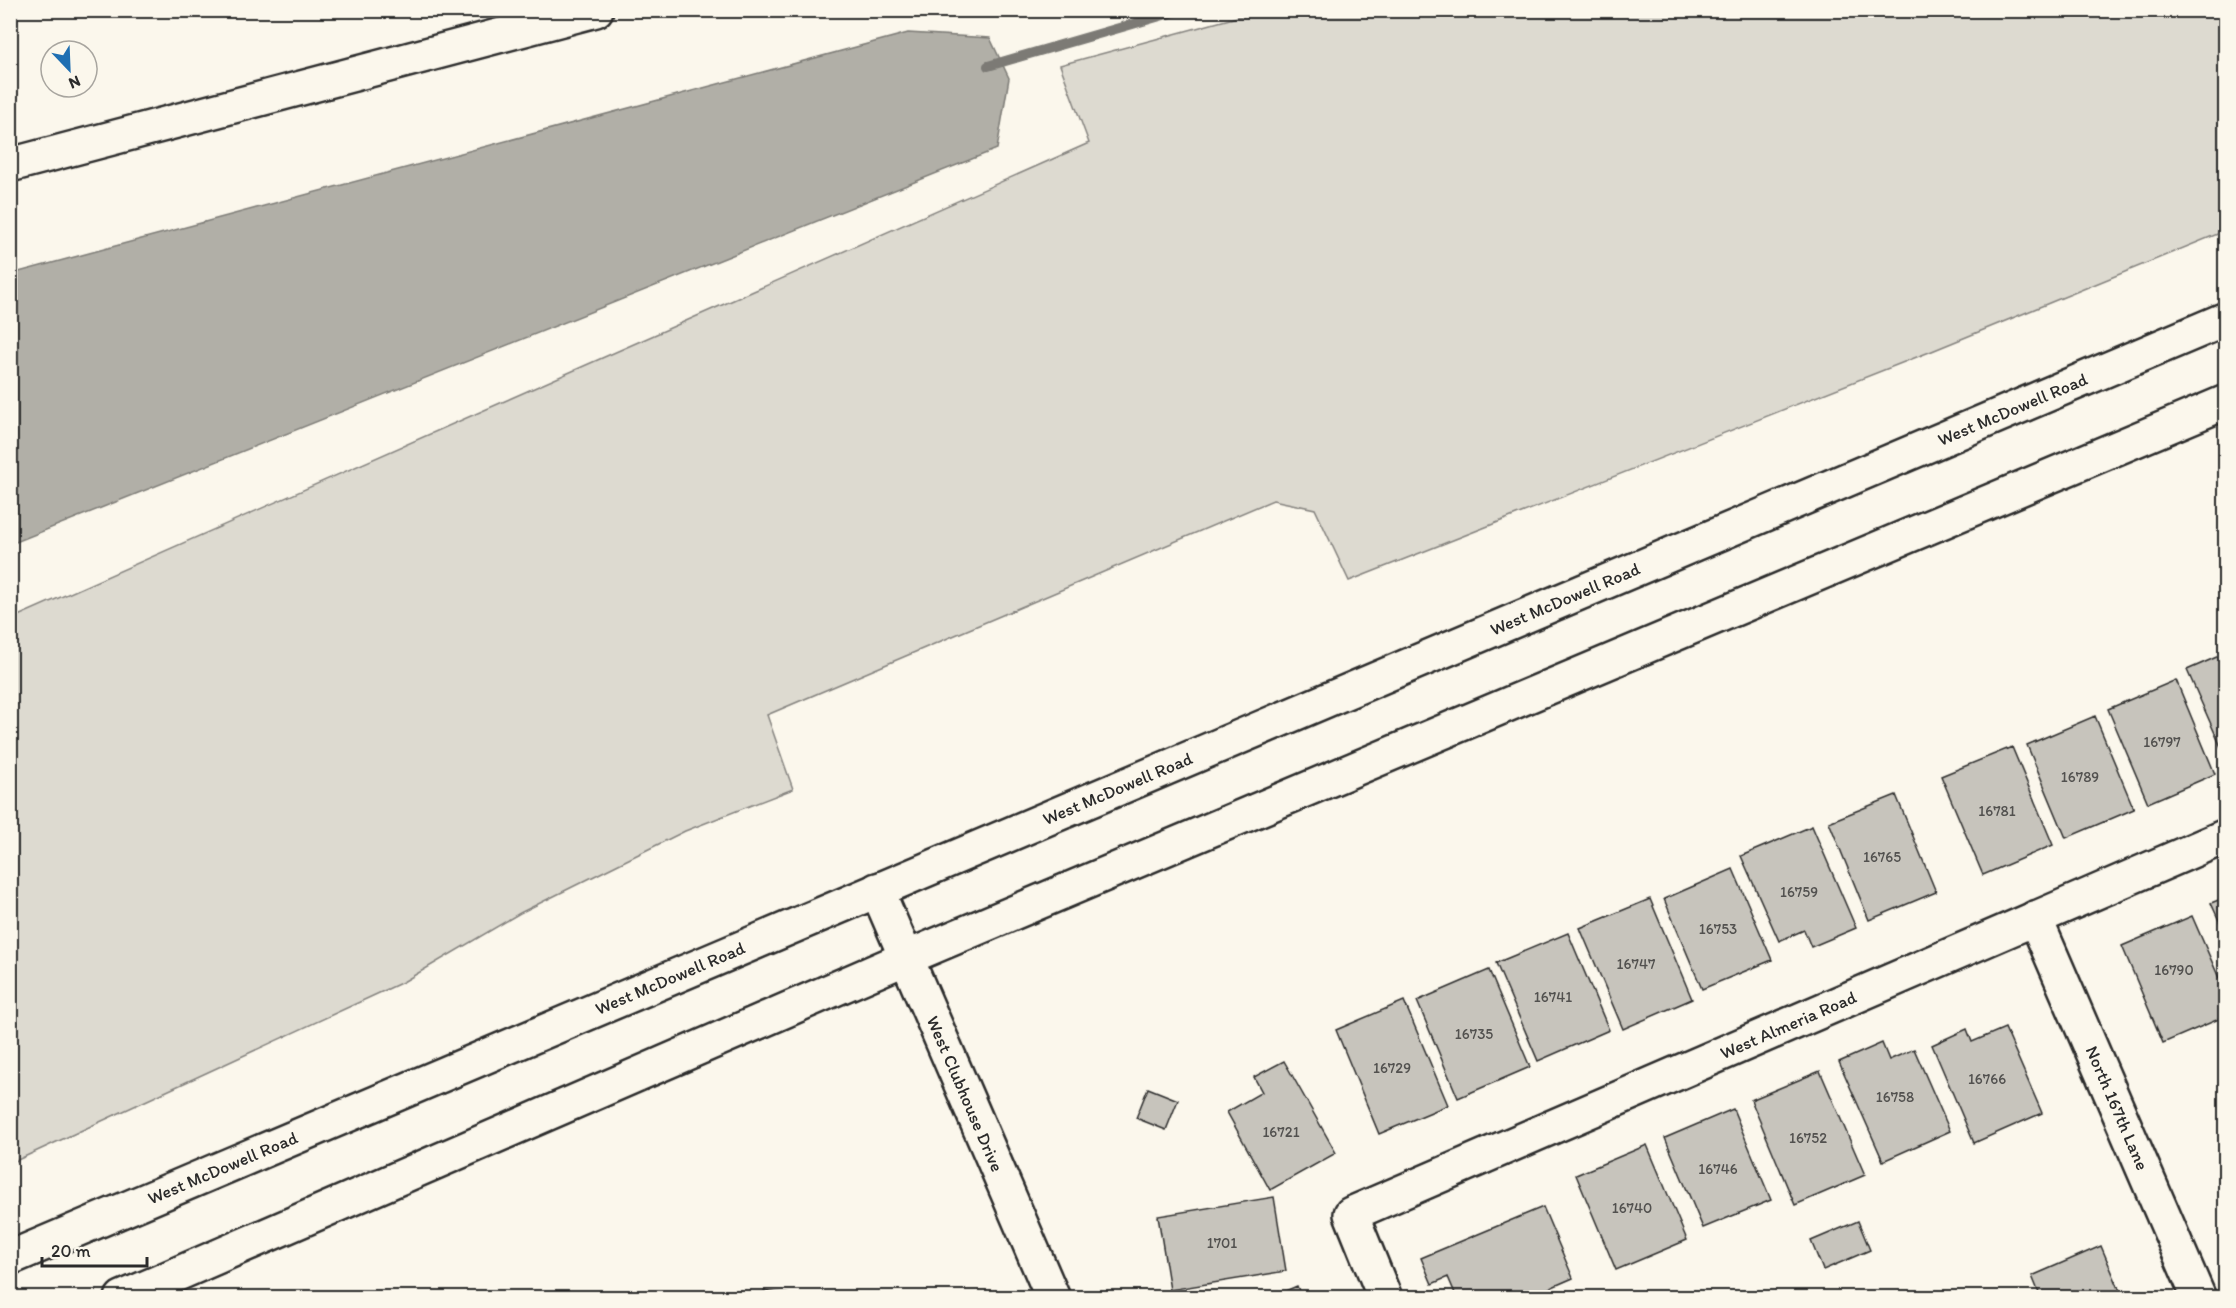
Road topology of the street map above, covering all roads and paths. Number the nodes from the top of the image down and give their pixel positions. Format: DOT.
graph roads {
  1 [pos="596,10"];
  2 [pos="10,165"];
  3 [pos="2226,319"];
  4 [pos="2226,402"];
  5 [pos="2226,836"];
  6 [pos="877,890"];
  7 [pos="2035,918"];
  8 [pos="906,958"];
  9 [pos="10,1258"];
  10 [pos="122,1298"];
  11 [pos="1053,1298"];
  12 [pos="1386,1298"];
  13 [pos="2199,1298"];
  1 -- 2 [label="main road"];
  3 -- 6 [label="main road, West McDowell Road"];
  4 -- 8 [label="main road"];
  5 -- 7 [label="main road, West Almeria Road"];
  6 -- 8 [label="main road, West Clubhouse Drive"];
  6 -- 9 [label="main road, West McDowell Road"];
  7 -- 12 [label="main road, West Almeria Road"];
  7 -- 13 [label="main road, North 167th Lane"];
  8 -- 10 [label="main road"];
  8 -- 11 [label="main road, West Clubhouse Drive"];
}
